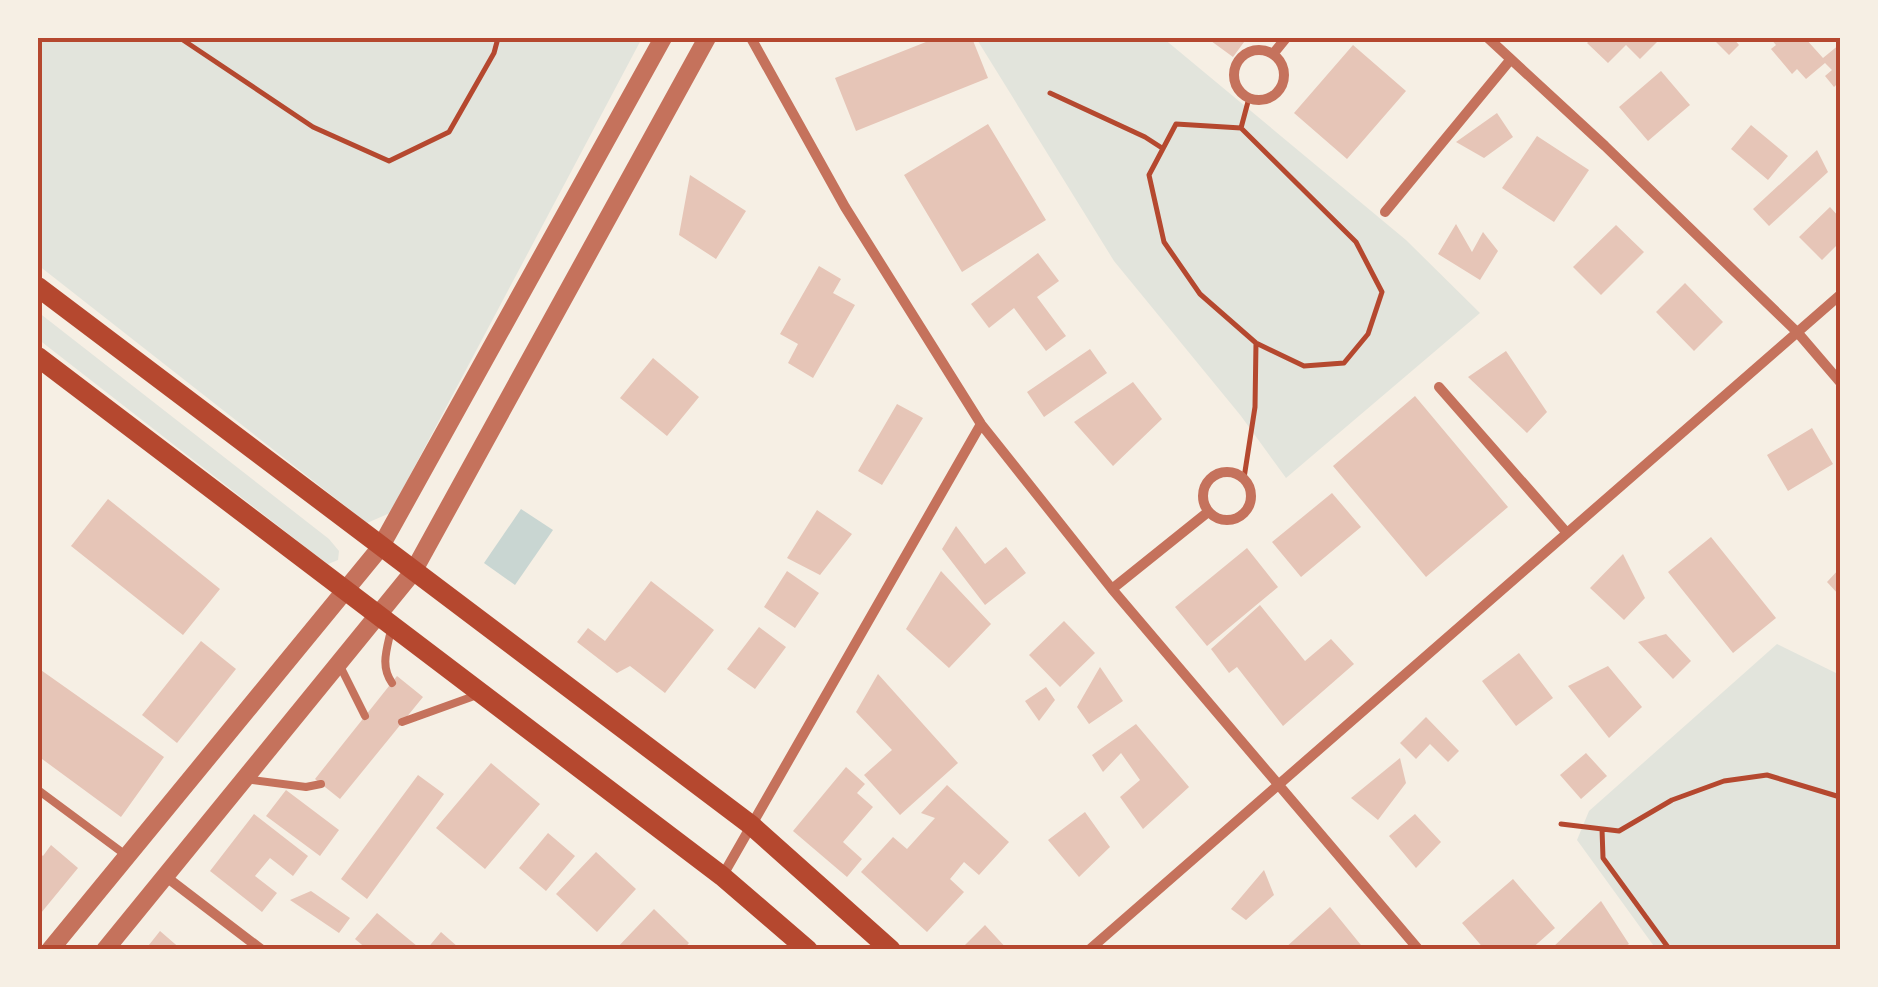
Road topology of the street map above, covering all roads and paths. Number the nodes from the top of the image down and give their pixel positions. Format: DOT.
graph roads {
  1 [pos="180,38"];
  2 [pos="498,38"];
  3 [pos="663,38"];
  4 [pos="707,38"];
  5 [pos="751,38"];
  6 [pos="1286,38"];
  7 [pos="1488,38"];
  8 [pos="1273,54"];
  9 [pos="1511,58"];
  10 [pos="1050,92"];
  11 [pos="1249,98"];
  12 [pos="1241,128"];
  13 [pos="1162,148"];
  14 [pos="1386,212"];
  15 [pos="38,287"];
  16 [pos="1840,296"];
  17 [pos="1798,332"];
  18 [pos="1256,344"];
  19 [pos="38,358"];
  20 [pos="1840,382"];
  21 [pos="1440,386"];
  22 [pos="981,424"];
  23 [pos="1244,478"];
  24 [pos="1208,512"];
  25 [pos="1567,533"];
  26 [pos="380,548"];
  27 [pos="414,572"];
  28 [pos="346,589"];
  29 [pos="1112,589"];
  30 [pos="386,620"];
  31 [pos="339,665"];
  32 [pos="392,683"];
  33 [pos="481,693"];
  34 [pos="416,704"];
  35 [pos="428,712"];
  36 [pos="366,716"];
  37 [pos="402,722"];
  38 [pos="245,779"];
  39 [pos="321,784"];
  40 [pos="1278,786"];
  41 [pos="38,790"];
  42 [pos="1840,797"];
  43 [pos="1561,824"];
  44 [pos="751,825"];
  45 [pos="1602,829"];
  46 [pos="127,856"];
  47 [pos="165,876"];
  48 [pos="722,876"];
  49 [pos="50,950"];
  50 [pos="105,950"];
  51 [pos="262,950"];
  52 [pos="808,950"];
  53 [pos="892,950"];
  54 [pos="1089,950"];
  55 [pos="1419,950"];
  56 [pos="1670,950"];
  1 -- 2 [label="path"];
  3 -- 26 [label="street"];
  4 -- 27 [label="street"];
  5 -- 22 [label="street"];
  6 -- 8 [label="street"];
  7 -- 9 [label="street"];
  8 -- 11 [label="street"];
  8 -- 11 [label="street"];
  9 -- 14 [label="street"];
  9 -- 17 [label="street"];
  10 -- 13 [label="path"];
  11 -- 12 [label="path"];
  12 -- 13 [label="path"];
  12 -- 18 [label="path"];
  13 -- 18 [label="path"];
  15 -- 26 [label="main road"];
  16 -- 17 [label="street"];
  17 -- 20 [label="street"];
  17 -- 25 [label="street"];
  18 -- 23 [label="path"];
  19 -- 28 [label="main road"];
  21 -- 25 [label="street"];
  22 -- 29 [label="street"];
  22 -- 44 [label="street"];
  23 -- 24 [label="street"];
  23 -- 24 [label="street"];
  24 -- 29 [label="street"];
  25 -- 40 [label="street"];
  26 -- 27 [label="main road"];
  26 -- 28 [label="street"];
  27 -- 30 [label="street"];
  27 -- 44 [label="main road"];
  28 -- 30 [label="main road"];
  28 -- 46 [label="street"];
  29 -- 40 [label="street"];
  30 -- 31 [label="street"];
  30 -- 32 [label="lane"];
  30 -- 33 [label="main road"];
  31 -- 36 [label="lane"];
  31 -- 38 [label="street"];
  33 -- 35 [label="lane"];
  33 -- 48 [label="main road"];
  34 -- 35 [label="lane"];
  35 -- 37 [label="lane"];
  38 -- 39 [label="lane"];
  38 -- 47 [label="street"];
  40 -- 54 [label="street"];
  40 -- 55 [label="street"];
  41 -- 46 [label="lane"];
  42 -- 45 [label="path"];
  43 -- 45 [label="path"];
  44 -- 48 [label="street"];
  44 -- 53 [label="main road"];
  45 -- 56 [label="path"];
  46 -- 49 [label="street"];
  47 -- 50 [label="street"];
  47 -- 51 [label="street"];
  48 -- 52 [label="main road"];
}
